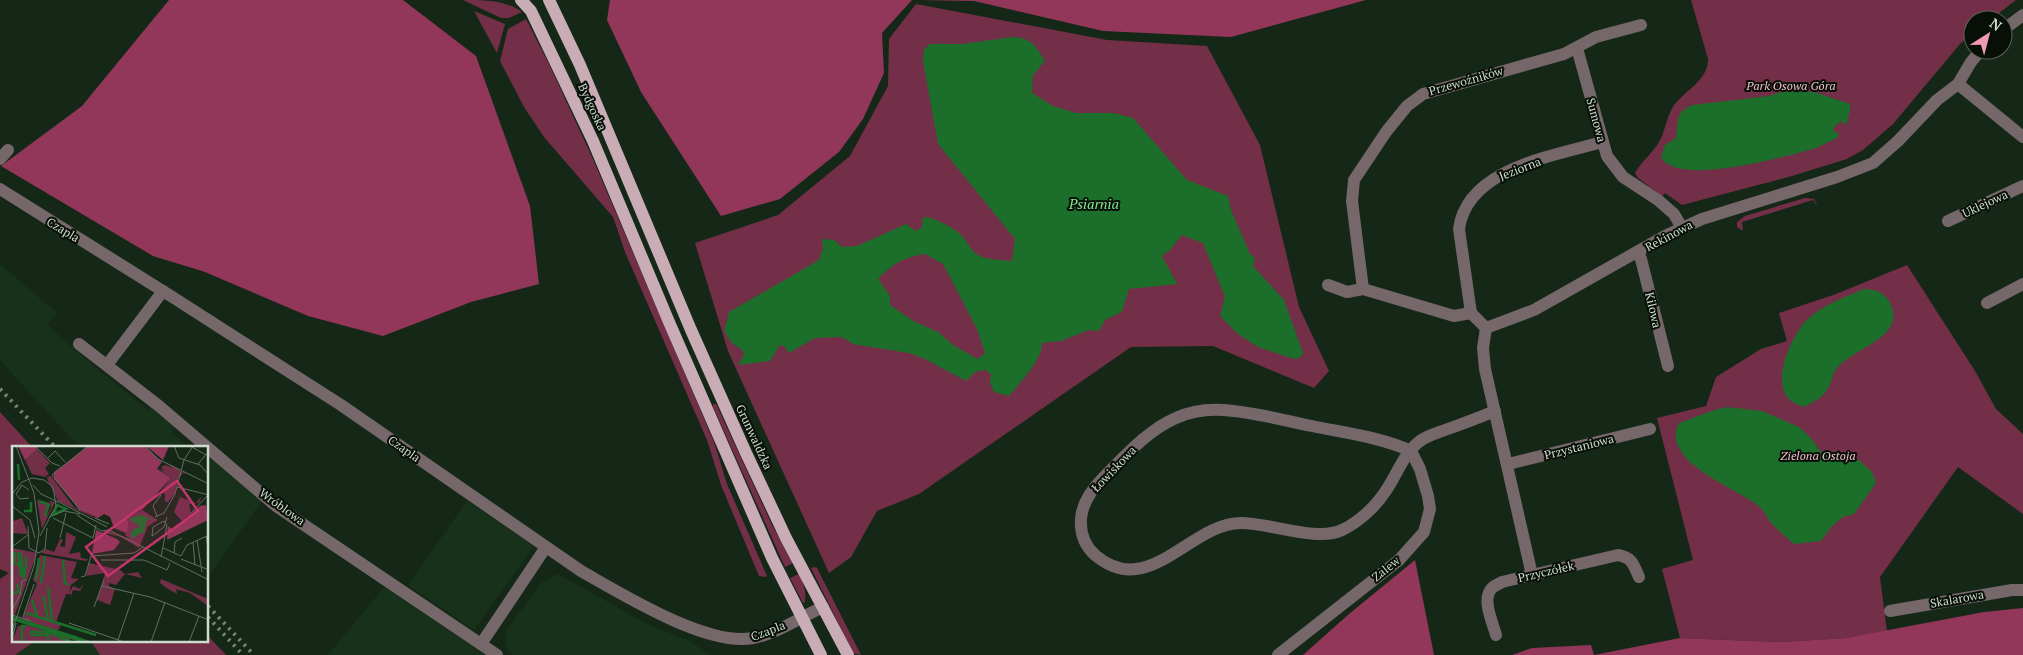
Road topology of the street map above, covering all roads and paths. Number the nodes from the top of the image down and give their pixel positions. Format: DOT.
graph roads {
  1 [pos="521,0"];
  2 [pos="549,0"];
  3 [pos="2023,14"];
  4 [pos="2013,22"];
  5 [pos="1641,25"];
  6 [pos="1577,48"];
  7 [pos="1973,60"];
  8 [pos="1958,84"];
  9 [pos="2023,136"];
  10 [pos="1602,142"];
  11 [pos="2023,186"];
  12 [pos="0,190"];
  13 [pos="1948,221"];
  14 [pos="646,224"];
  15 [pos="1682,228"];
  16 [pos="1638,253"];
  17 [pos="1328,284"];
  18 [pos="2023,284"];
  19 [pos="1363,289"];
  20 [pos="163,291"];
  21 [pos="1987,302"];
  22 [pos="1471,313"];
  23 [pos="1486,328"];
  24 [pos="79,344"];
  25 [pos="106,365"];
  26 [pos="1668,366"];
  27 [pos="1495,411"];
  28 [pos="1650,430"];
  29 [pos="206,446"];
  30 [pos="209,449"];
  31 [pos="1411,451"];
  32 [pos="1508,464"];
  33 [pos="546,547"];
  34 [pos="1532,576"];
  35 [pos="1639,577"];
  36 [pos="2023,590"];
  37 [pos="823,607"];
  38 [pos="1890,611"];
  39 [pos="802,617"];
  40 [pos="1496,635"];
  41 [pos="481,644"];
  42 [pos="497,655"];
  43 [pos="821,655"];
  44 [pos="848,655"];
  45 [pos="1278,655"];
  1 -- 39 [label="main road, Bydgoska"];
  2 -- 14 [label="main road, Bydgoska"];
  3 -- 4 [label="street"];
  5 -- 6 [label="street"];
  6 -- 10 [label="street, Sumowa"];
  6 -- 19 [label="street, Przewoźników"];
  7 -- 8 [label="street, Rekinowa"];
  8 -- 9 [label="street"];
  8 -- 15 [label="street, Rekinowa"];
  10 -- 15 [label="street, Sumowa"];
  10 -- 22 [label="street, Jeziorna"];
  11 -- 13 [label="street, Uklejowa"];
  12 -- 20 [label="street, Czapla"];
  14 -- 37 [label="main road, Grunwaldzka"];
  15 -- 16 [label="street, Rekinowa"];
  16 -- 23 [label="street, Rekinowa"];
  16 -- 26 [label="street, Kilowa"];
  17 -- 19 [label="street"];
  18 -- 21 [label="street"];
  19 -- 22 [label="street"];
  20 -- 25 [label="street"];
  20 -- 33 [label="street, Czapla"];
  22 -- 23 [label="street"];
  23 -- 27 [label="street"];
  24 -- 25 [label="street, Wróblowa"];
  25 -- 29 [label="street, Wróblowa"];
  27 -- 31 [label="street, Łowiskowa"];
  27 -- 32 [label="street"];
  28 -- 32 [label="street, Przystaniowa"];
  30 -- 41 [label="street, Wróblowa"];
  31 -- 31 [label="street, Łowiskowa"];
  31 -- 45 [label="street, Zalew"];
  32 -- 34 [label="street"];
  33 -- 39 [label="street, Czapla"];
  33 -- 41 [label="street"];
  34 -- 35 [label="street, Przyczółek"];
  34 -- 40 [label="street, Przyczółek"];
  36 -- 38 [label="street, Skalarowa"];
  37 -- 39 [label="street, Czapla"];
  37 -- 44 [label="main road, Grunwaldzka"];
  39 -- 43 [label="main road"];
  41 -- 42 [label="street, Wróblowa"];
}
